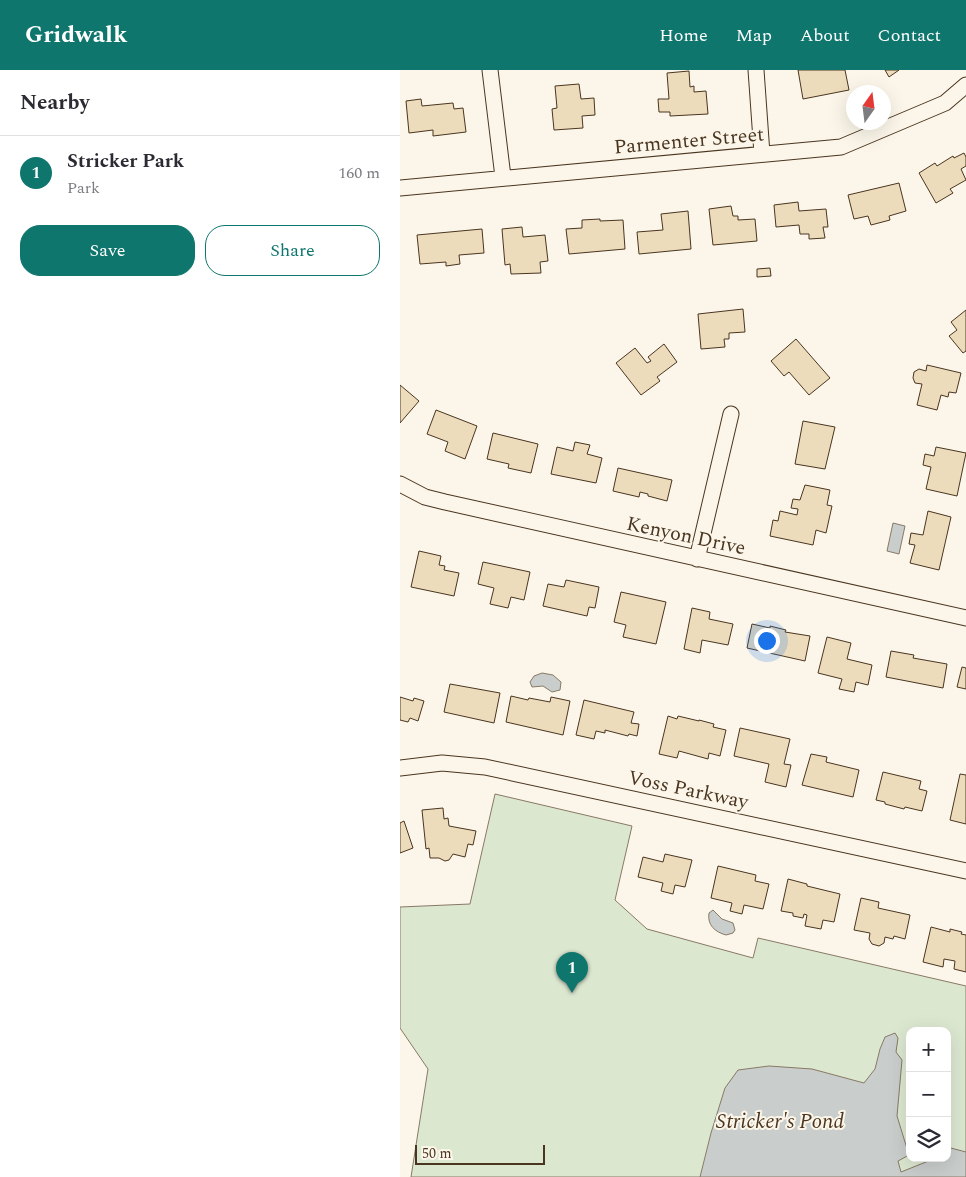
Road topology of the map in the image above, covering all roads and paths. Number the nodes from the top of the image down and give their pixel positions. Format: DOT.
graph roads {
  1 [pos="490,70"];
  2 [pos="756,70"];
  3 [pos="966,85"];
  4 [pos="762,154"];
  5 [pos="503,177"];
  6 [pos="400,188"];
  7 [pos="731,414"];
  8 [pos="400,484"];
  9 [pos="697,559"];
  10 [pos="966,618"];
  11 [pos="400,768"];
  12 [pos="966,871"];
  1 -- 5 [label="street"];
  2 -- 4 [label="street"];
  3 -- 4 [label="street, Parmenter Street"];
  4 -- 5 [label="street, Parmenter Street"];
  5 -- 6 [label="street, Parmenter Street"];
  7 -- 9 [label="street"];
  8 -- 9 [label="street, Kenyon Drive"];
  9 -- 10 [label="street, Kenyon Drive"];
  11 -- 12 [label="street, Voss Parkway"];
}
